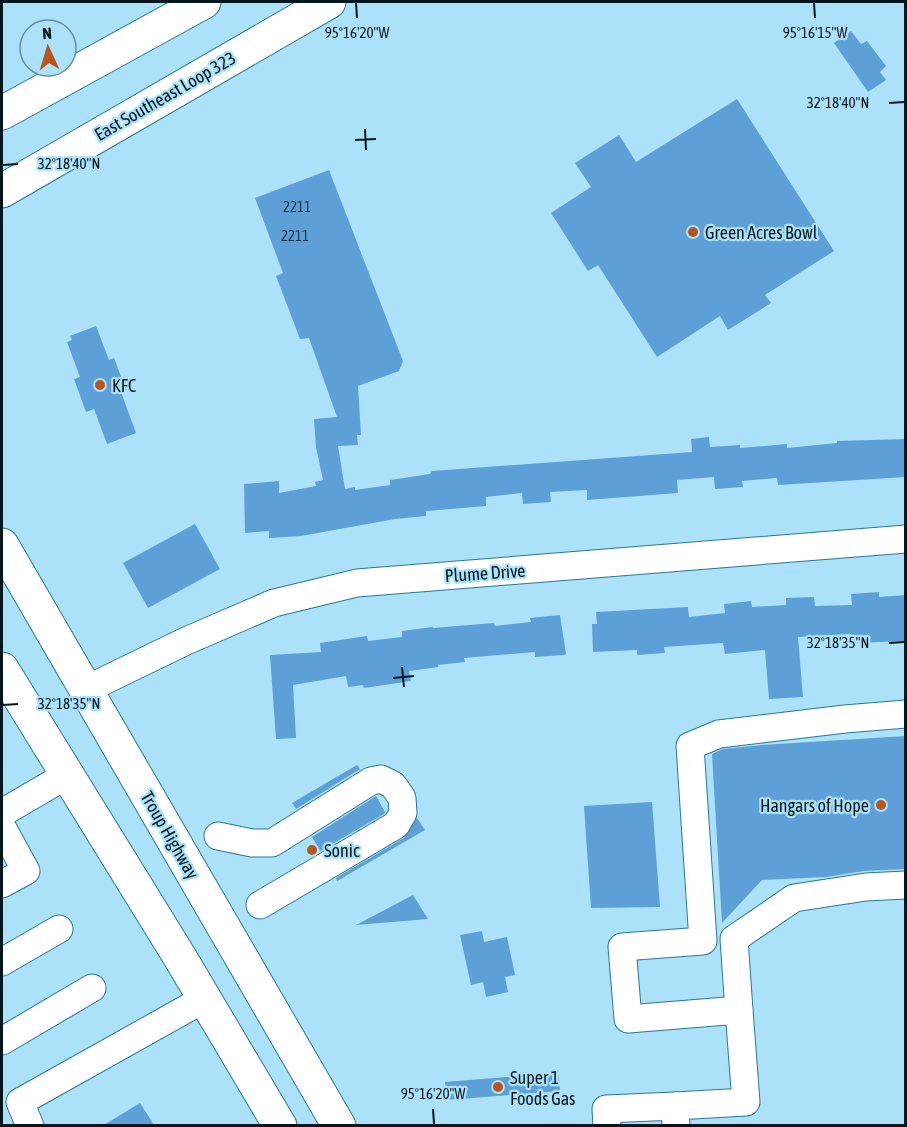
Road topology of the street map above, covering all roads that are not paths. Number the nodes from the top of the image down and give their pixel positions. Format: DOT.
graph roads {
  1 [pos="204,2"];
  2 [pos="329,2"];
  3 [pos="2,113"];
  4 [pos="2,191"];
  5 [pos="906,539"];
  6 [pos="2,545"];
  7 [pos="2,669"];
  8 [pos="85,690"];
  9 [pos="906,714"];
  10 [pos="67,774"];
  11 [pos="2,813"];
  12 [pos="2,827"];
  13 [pos="218,836"];
  14 [pos="2,884"];
  15 [pos="906,885"];
  16 [pos="260,905"];
  17 [pos="59,929"];
  18 [pos="734,939"];
  19 [pos="703,941"];
  20 [pos="2,962"];
  21 [pos="92,988"];
  22 [pos="204,999"];
  23 [pos="739,1010"];
  24 [pos="2,1041"];
  25 [pos="747,1114"];
  26 [pos="675,1115"];
  27 [pos="30,1125"];
  28 [pos="280,1125"];
  29 [pos="339,1125"];
  30 [pos="607,1125"];
  1 -- 3 [label="highway"];
  2 -- 4 [label="highway, East Southeast Loop 323"];
  5 -- 8 [label="street, Plume Drive"];
  6 -- 8 [label="highway, Troup Highway"];
  7 -- 10 [label="highway"];
  8 -- 29 [label="highway, Troup Highway"];
  9 -- 19 [label="street"];
  10 -- 11 [label="street"];
  10 -- 22 [label="highway"];
  12 -- 14 [label="street"];
  13 -- 16 [label="street"];
  15 -- 18 [label="street"];
  17 -- 20 [label="street"];
  18 -- 19 [label="street"];
  18 -- 23 [label="street"];
  19 -- 23 [label="street"];
  21 -- 24 [label="street"];
  22 -- 27 [label="street"];
  22 -- 28 [label="highway"];
  23 -- 25 [label="street"];
  25 -- 26 [label="street"];
  26 -- 30 [label="street"];
}
